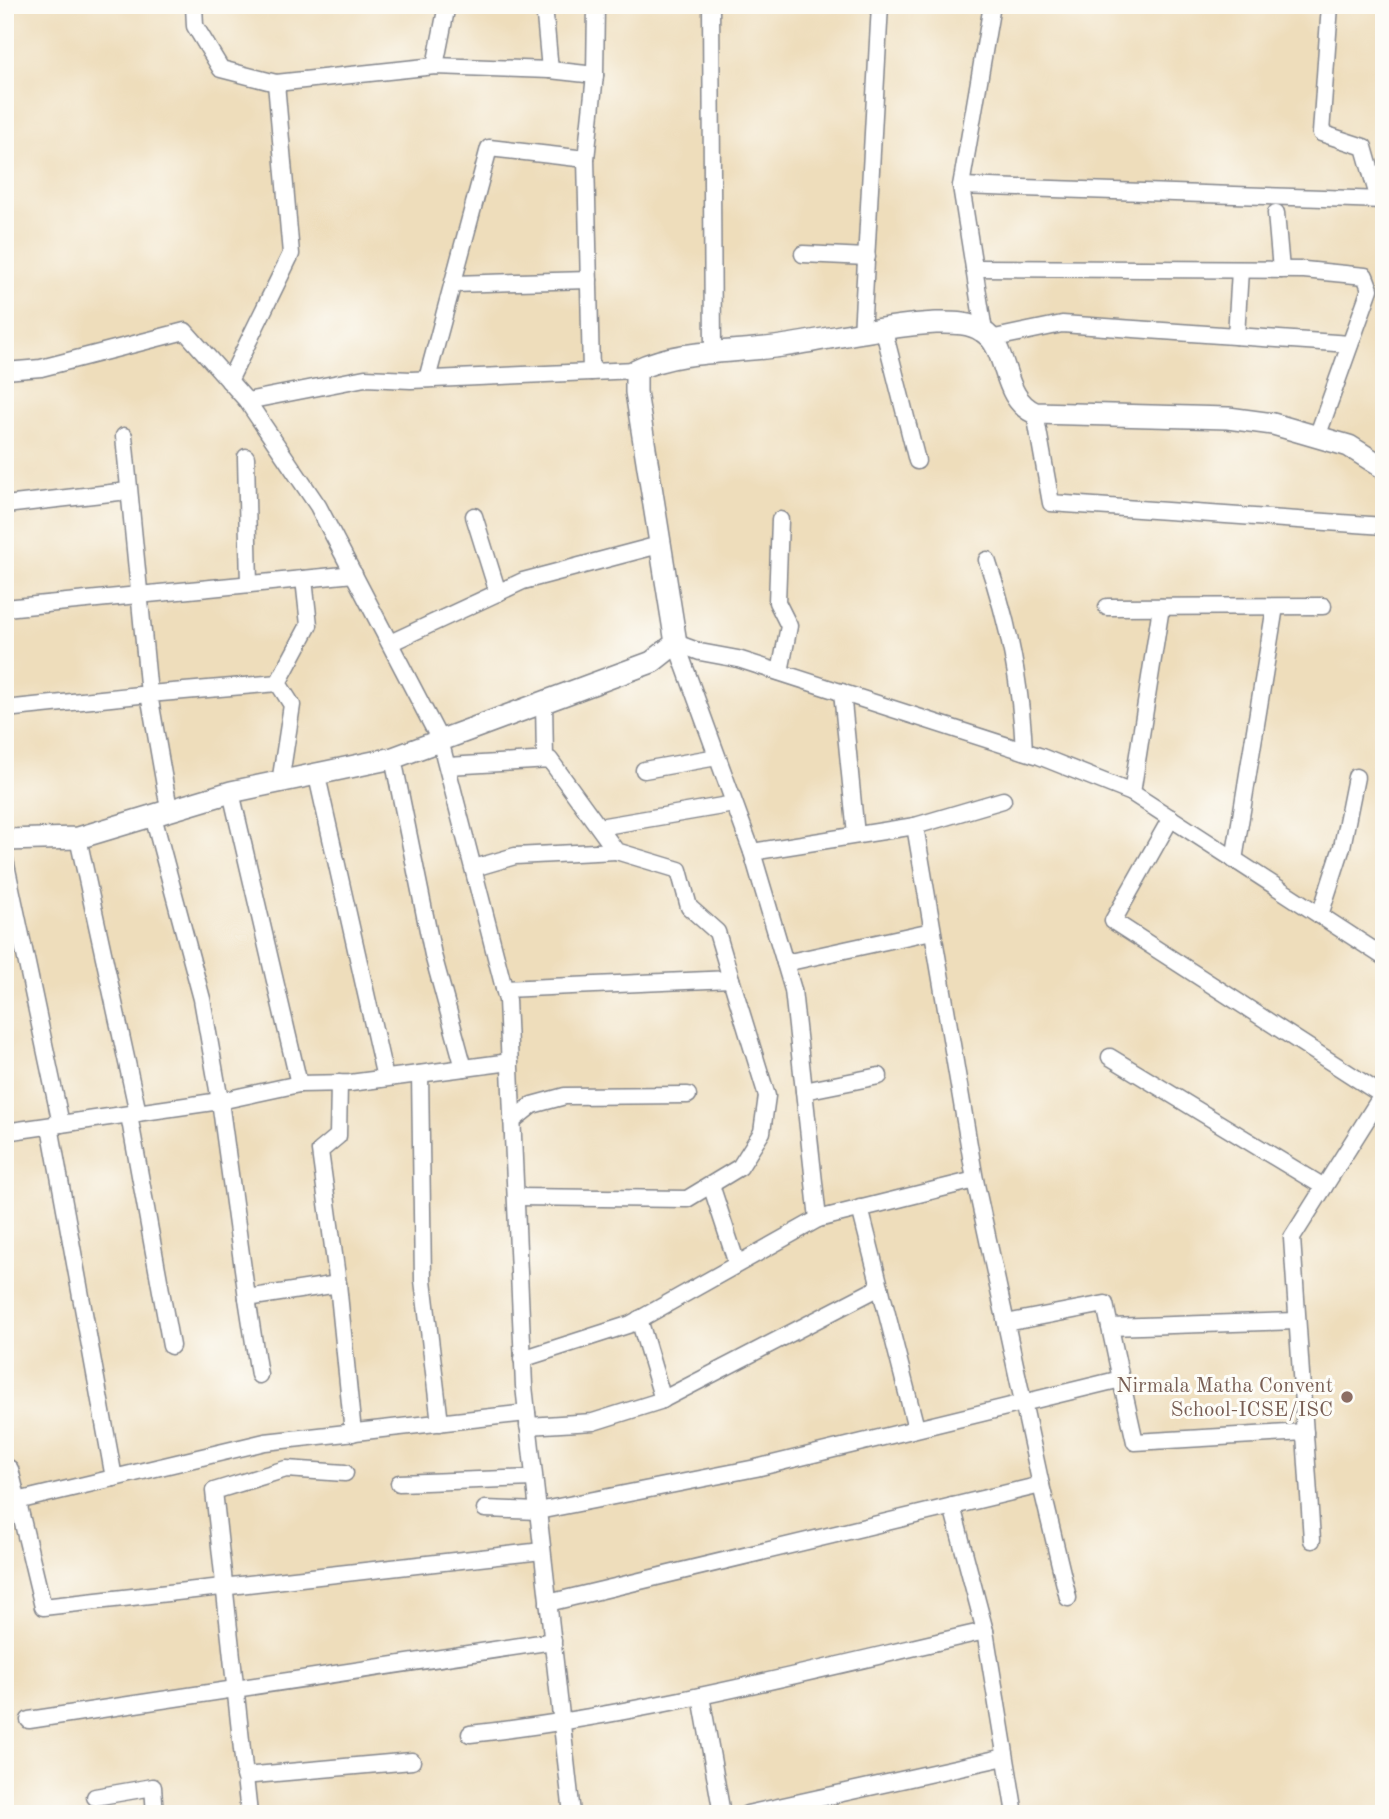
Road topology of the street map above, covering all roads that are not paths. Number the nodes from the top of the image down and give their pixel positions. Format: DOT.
graph roads {
  1 [pos="194,5"];
  2 [pos="447,5"];
  3 [pos="544,5"];
  4 [pos="596,5"];
  5 [pos="711,5"];
  6 [pos="880,5"];
  7 [pos="992,5"];
  8 [pos="1330,5"];
  9 [pos="435,66"];
  10 [pos="550,70"];
  11 [pos="595,75"];
  12 [pos="275,83"];
  13 [pos="586,159"];
  14 [pos="961,187"];
  15 [pos="1381,200"];
  16 [pos="1276,213"];
  17 [pos="803,254"];
  18 [pos="867,257"];
  19 [pos="974,268"];
  20 [pos="1240,270"];
  21 [pos="1281,270"];
  22 [pos="589,280"];
  23 [pos="453,284"];
  24 [pos="1377,290"];
  25 [pos="884,331"];
  26 [pos="862,334"];
  27 [pos="987,335"];
  28 [pos="1236,336"];
  29 [pos="1350,344"];
  30 [pos="713,354"];
  31 [pos="636,370"];
  32 [pos="5,371"];
  33 [pos="592,372"];
  34 [pos="427,379"];
  35 [pos="229,381"];
  36 [pos="247,401"];
  37 [pos="1035,413"];
  38 [pos="124,436"];
  39 [pos="1317,437"];
  40 [pos="246,457"];
  41 [pos="917,461"];
  42 [pos="1384,468"];
  43 [pos="128,491"];
  44 [pos="5,505"];
  45 [pos="474,516"];
  46 [pos="780,520"];
  47 [pos="1384,526"];
  48 [pos="659,545"];
  49 [pos="987,560"];
  50 [pos="354,574"];
  51 [pos="304,579"];
  52 [pos="249,583"];
  53 [pos="137,593"];
  54 [pos="498,593"];
  55 [pos="1323,606"];
  56 [pos="1107,607"];
  57 [pos="1161,607"];
  58 [pos="1275,607"];
  59 [pos="5,608"];
  60 [pos="390,643"];
  61 [pos="676,643"];
  62 [pos="780,672"];
  63 [pos="278,683"];
  64 [pos="842,692"];
  65 [pos="149,694"];
  66 [pos="544,702"];
  67 [pos="5,709"];
  68 [pos="440,740"];
  69 [pos="1024,751"];
  70 [pos="717,757"];
  71 [pos="393,758"];
  72 [pos="545,760"];
  73 [pos="449,766"];
  74 [pos="644,770"];
  75 [pos="317,776"];
  76 [pos="1356,777"];
  77 [pos="280,783"];
  78 [pos="231,792"];
  79 [pos="1132,793"];
  80 [pos="1003,800"];
  81 [pos="734,804"];
  82 [pos="161,812"];
  83 [pos="1171,818"];
  84 [pos="915,826"];
  85 [pos="599,827"];
  86 [pos="856,835"];
  87 [pos="78,838"];
  88 [pos="5,840"];
  89 [pos="616,851"];
  90 [pos="752,852"];
  91 [pos="5,860"];
  92 [pos="1234,860"];
  93 [pos="474,868"];
  94 [pos="1320,915"];
  95 [pos="932,931"];
  96 [pos="1384,957"];
  97 [pos="785,963"];
  98 [pos="731,979"];
  99 [pos="504,989"];
  100 [pos="1110,1057"];
  101 [pos="510,1062"];
  102 [pos="464,1068"];
  103 [pos="420,1074"];
  104 [pos="879,1076"];
  105 [pos="385,1078"];
  106 [pos="339,1083"];
  107 [pos="299,1084"];
  108 [pos="804,1091"];
  109 [pos="1383,1093"];
  110 [pos="688,1095"];
  111 [pos="220,1101"];
  112 [pos="133,1114"];
  113 [pos="512,1121"];
  114 [pos="56,1125"];
  115 [pos="5,1132"];
  116 [pos="975,1180"];
  117 [pos="711,1185"];
  118 [pos="1324,1187"];
  119 [pos="516,1197"];
  120 [pos="860,1208"];
  121 [pos="818,1219"];
  122 [pos="737,1264"];
  123 [pos="338,1284"];
  124 [pos="880,1287"];
  125 [pos="247,1298"];
  126 [pos="639,1319"];
  127 [pos="1297,1321"];
  128 [pos="1006,1323"];
  129 [pos="1110,1327"];
  130 [pos="171,1346"];
  131 [pos="522,1359"];
  132 [pos="259,1375"];
  133 [pos="1121,1379"];
  134 [pos="663,1400"];
  135 [pos="1023,1402"];
  136 [pos="527,1419"];
  137 [pos="440,1423"];
  138 [pos="916,1428"];
  139 [pos="1305,1432"];
  140 [pos="354,1433"];
  141 [pos="5,1466"];
  142 [pos="345,1473"];
  143 [pos="114,1478"];
  144 [pos="534,1478"];
  145 [pos="400,1483"];
  146 [pos="1041,1485"];
  147 [pos="18,1501"];
  148 [pos="952,1506"];
  149 [pos="485,1509"];
  150 [pos="538,1511"];
  151 [pos="1312,1540"];
  152 [pos="542,1551"];
  153 [pos="224,1587"];
  154 [pos="1068,1598"];
  155 [pos="548,1603"];
  156 [pos="985,1631"];
  157 [pos="553,1641"];
  158 [pos="235,1691"];
  159 [pos="702,1696"];
  160 [pos="29,1720"];
  161 [pos="562,1724"];
  162 [pos="470,1734"];
  163 [pos="1005,1756"];
  164 [pos="412,1761"];
  165 [pos="244,1776"];
  166 [pos="95,1797"];
  167 [pos="572,1813"];
  168 [pos="155,1814"];
  169 [pos="248,1814"];
  170 [pos="567,1814"];
  171 [pos="722,1814"];
  172 [pos="747,1814"];
  173 [pos="1015,1814"];
  1 -- 12 [label="street"];
  2 -- 9 [label="street"];
  3 -- 10 [label="street"];
  4 -- 11 [label="street"];
  5 -- 30 [label="street"];
  6 -- 18 [label="street"];
  7 -- 14 [label="street"];
  8 -- 15 [label="street"];
  9 -- 10 [label="street"];
  9 -- 12 [label="street"];
  10 -- 11 [label="street"];
  11 -- 13 [label="street"];
  12 -- 35 [label="street"];
  13 -- 22 [label="street"];
  13 -- 23 [label="street"];
  14 -- 15 [label="street"];
  14 -- 19 [label="street"];
  16 -- 21 [label="street"];
  17 -- 18 [label="street"];
  18 -- 26 [label="street"];
  19 -- 20 [label="street"];
  19 -- 27 [label="street"];
  20 -- 21 [label="street"];
  20 -- 28 [label="street"];
  21 -- 24 [label="street"];
  22 -- 23 [label="street"];
  22 -- 33 [label="street"];
  23 -- 34 [label="street"];
  24 -- 29 [label="street"];
  25 -- 26 [label="street"];
  25 -- 27 [label="street"];
  25 -- 41 [label="street"];
  26 -- 30 [label="street"];
  27 -- 28 [label="street"];
  27 -- 37 [label="street"];
  28 -- 29 [label="street"];
  29 -- 39 [label="street"];
  30 -- 31 [label="street"];
  31 -- 33 [label="street"];
  31 -- 48 [label="street"];
  32 -- 35 [label="street"];
  33 -- 34 [label="street"];
  34 -- 36 [label="street"];
  35 -- 36 [label="street"];
  36 -- 50 [label="street"];
  37 -- 39 [label="street"];
  37 -- 47 [label="street"];
  38 -- 43 [label="street"];
  39 -- 42 [label="street"];
  40 -- 52 [label="street"];
  43 -- 44 [label="street"];
  43 -- 53 [label="street"];
  45 -- 54 [label="street"];
  46 -- 62 [label="street"];
  48 -- 54 [label="street"];
  48 -- 61 [label="street"];
  49 -- 69 [label="street"];
  50 -- 51 [label="street"];
  50 -- 60 [label="street"];
  51 -- 52 [label="street"];
  51 -- 63 [label="street"];
  52 -- 53 [label="street"];
  53 -- 59 [label="street"];
  53 -- 65 [label="street"];
  54 -- 60 [label="street"];
  55 -- 58 [label="street"];
  56 -- 57 [label="street"];
  57 -- 58 [label="street"];
  57 -- 79 [label="street"];
  58 -- 92 [label="street"];
  60 -- 68 [label="street"];
  61 -- 62 [label="street"];
  61 -- 66 [label="street"];
  61 -- 70 [label="street"];
  62 -- 64 [label="street"];
  63 -- 65 [label="street"];
  63 -- 77 [label="street"];
  64 -- 69 [label="street"];
  64 -- 86 [label="street"];
  65 -- 67 [label="street"];
  65 -- 82 [label="street"];
  66 -- 68 [label="street"];
  66 -- 72 [label="street"];
  68 -- 71 [label="street"];
  68 -- 73 [label="street"];
  69 -- 79 [label="street"];
  70 -- 74 [label="street"];
  70 -- 81 [label="street"];
  71 -- 75 [label="street"];
  71 -- 102 [label="street"];
  72 -- 73 [label="street"];
  72 -- 85 [label="street"];
  73 -- 93 [label="street"];
  75 -- 77 [label="street"];
  75 -- 105 [label="street"];
  76 -- 94 [label="street"];
  77 -- 78 [label="street"];
  78 -- 82 [label="street"];
  78 -- 107 [label="street"];
  79 -- 83 [label="street"];
  80 -- 84 [label="street"];
  81 -- 85 [label="street"];
  81 -- 90 [label="street"];
  82 -- 87 [label="street"];
  82 -- 111 [label="street"];
  83 -- 92 [label="street"];
  83 -- 109 [label="street"];
  84 -- 86 [label="street"];
  84 -- 95 [label="street"];
  85 -- 89 [label="street"];
  86 -- 90 [label="street"];
  87 -- 88 [label="street"];
  87 -- 112 [label="street"];
  89 -- 93 [label="street"];
  89 -- 98 [label="street"];
  90 -- 97 [label="street"];
  91 -- 114 [label="street"];
  92 -- 94 [label="street"];
  93 -- 99 [label="street"];
  94 -- 96 [label="street"];
  95 -- 97 [label="street"];
  95 -- 116 [label="street"];
  97 -- 108 [label="street"];
  98 -- 99 [label="street"];
  98 -- 117 [label="street"];
  99 -- 101 [label="street"];
  100 -- 118 [label="street"];
  101 -- 102 [label="street"];
  101 -- 113 [label="street"];
  102 -- 103 [label="street"];
  103 -- 105 [label="street"];
  103 -- 137 [label="street"];
  104 -- 108 [label="street"];
  105 -- 106 [label="street"];
  106 -- 107 [label="street"];
  106 -- 123 [label="street"];
  107 -- 111 [label="street"];
  108 -- 121 [label="street"];
  109 -- 118 [label="street"];
  110 -- 113 [label="street"];
  111 -- 112 [label="street"];
  111 -- 125 [label="street"];
  112 -- 114 [label="street"];
  112 -- 130 [label="street"];
  113 -- 119 [label="street"];
  114 -- 115 [label="street"];
  114 -- 143 [label="street"];
  116 -- 120 [label="street"];
  116 -- 128 [label="street"];
  117 -- 119 [label="street"];
  117 -- 122 [label="street"];
  118 -- 127 [label="street"];
  119 -- 131 [label="street"];
  120 -- 121 [label="street"];
  120 -- 124 [label="street"];
  121 -- 122 [label="street"];
  122 -- 126 [label="street"];
  123 -- 125 [label="street"];
  123 -- 140 [label="street"];
  124 -- 134 [label="street"];
  124 -- 138 [label="street"];
  125 -- 132 [label="street"];
  126 -- 131 [label="street"];
  126 -- 134 [label="street"];
  127 -- 129 [label="street"];
  127 -- 139 [label="street"];
  128 -- 129 [label="street"];
  128 -- 135 [label="street"];
  129 -- 133 [label="street"];
  131 -- 136 [label="street"];
  133 -- 135 [label="street"];
  133 -- 139 [label="street"];
  134 -- 136 [label="street"];
  135 -- 138 [label="street"];
  135 -- 146 [label="street"];
  136 -- 137 [label="street"];
  136 -- 144 [label="street"];
  137 -- 140 [label="street"];
  138 -- 150 [label="street"];
  139 -- 151 [label="street"];
  140 -- 143 [label="street"];
  141 -- 147 [label="street"];
  142 -- 153 [label="street"];
  143 -- 147 [label="street"];
  144 -- 145 [label="street"];
  144 -- 150 [label="street"];
  146 -- 148 [label="street"];
  146 -- 154 [label="street"];
  147 -- 153 [label="street"];
  148 -- 155 [label="street"];
  148 -- 156 [label="street"];
  149 -- 150 [label="street"];
  150 -- 152 [label="street"];
  152 -- 153 [label="street"];
  152 -- 155 [label="street"];
  153 -- 158 [label="street"];
  155 -- 157 [label="street"];
  156 -- 159 [label="street"];
  156 -- 163 [label="street"];
  157 -- 158 [label="street"];
  157 -- 161 [label="street"];
  158 -- 160 [label="street"];
  158 -- 165 [label="street"];
  159 -- 161 [label="street"];
  159 -- 171 [label="street"];
  161 -- 162 [label="street"];
  161 -- 167 [label="street"];
  163 -- 172 [label="street"];
  163 -- 173 [label="street"];
  164 -- 165 [label="street"];
  165 -- 169 [label="street"];
  166 -- 168 [label="street"];
  167 -- 170 [label="street"];
}
